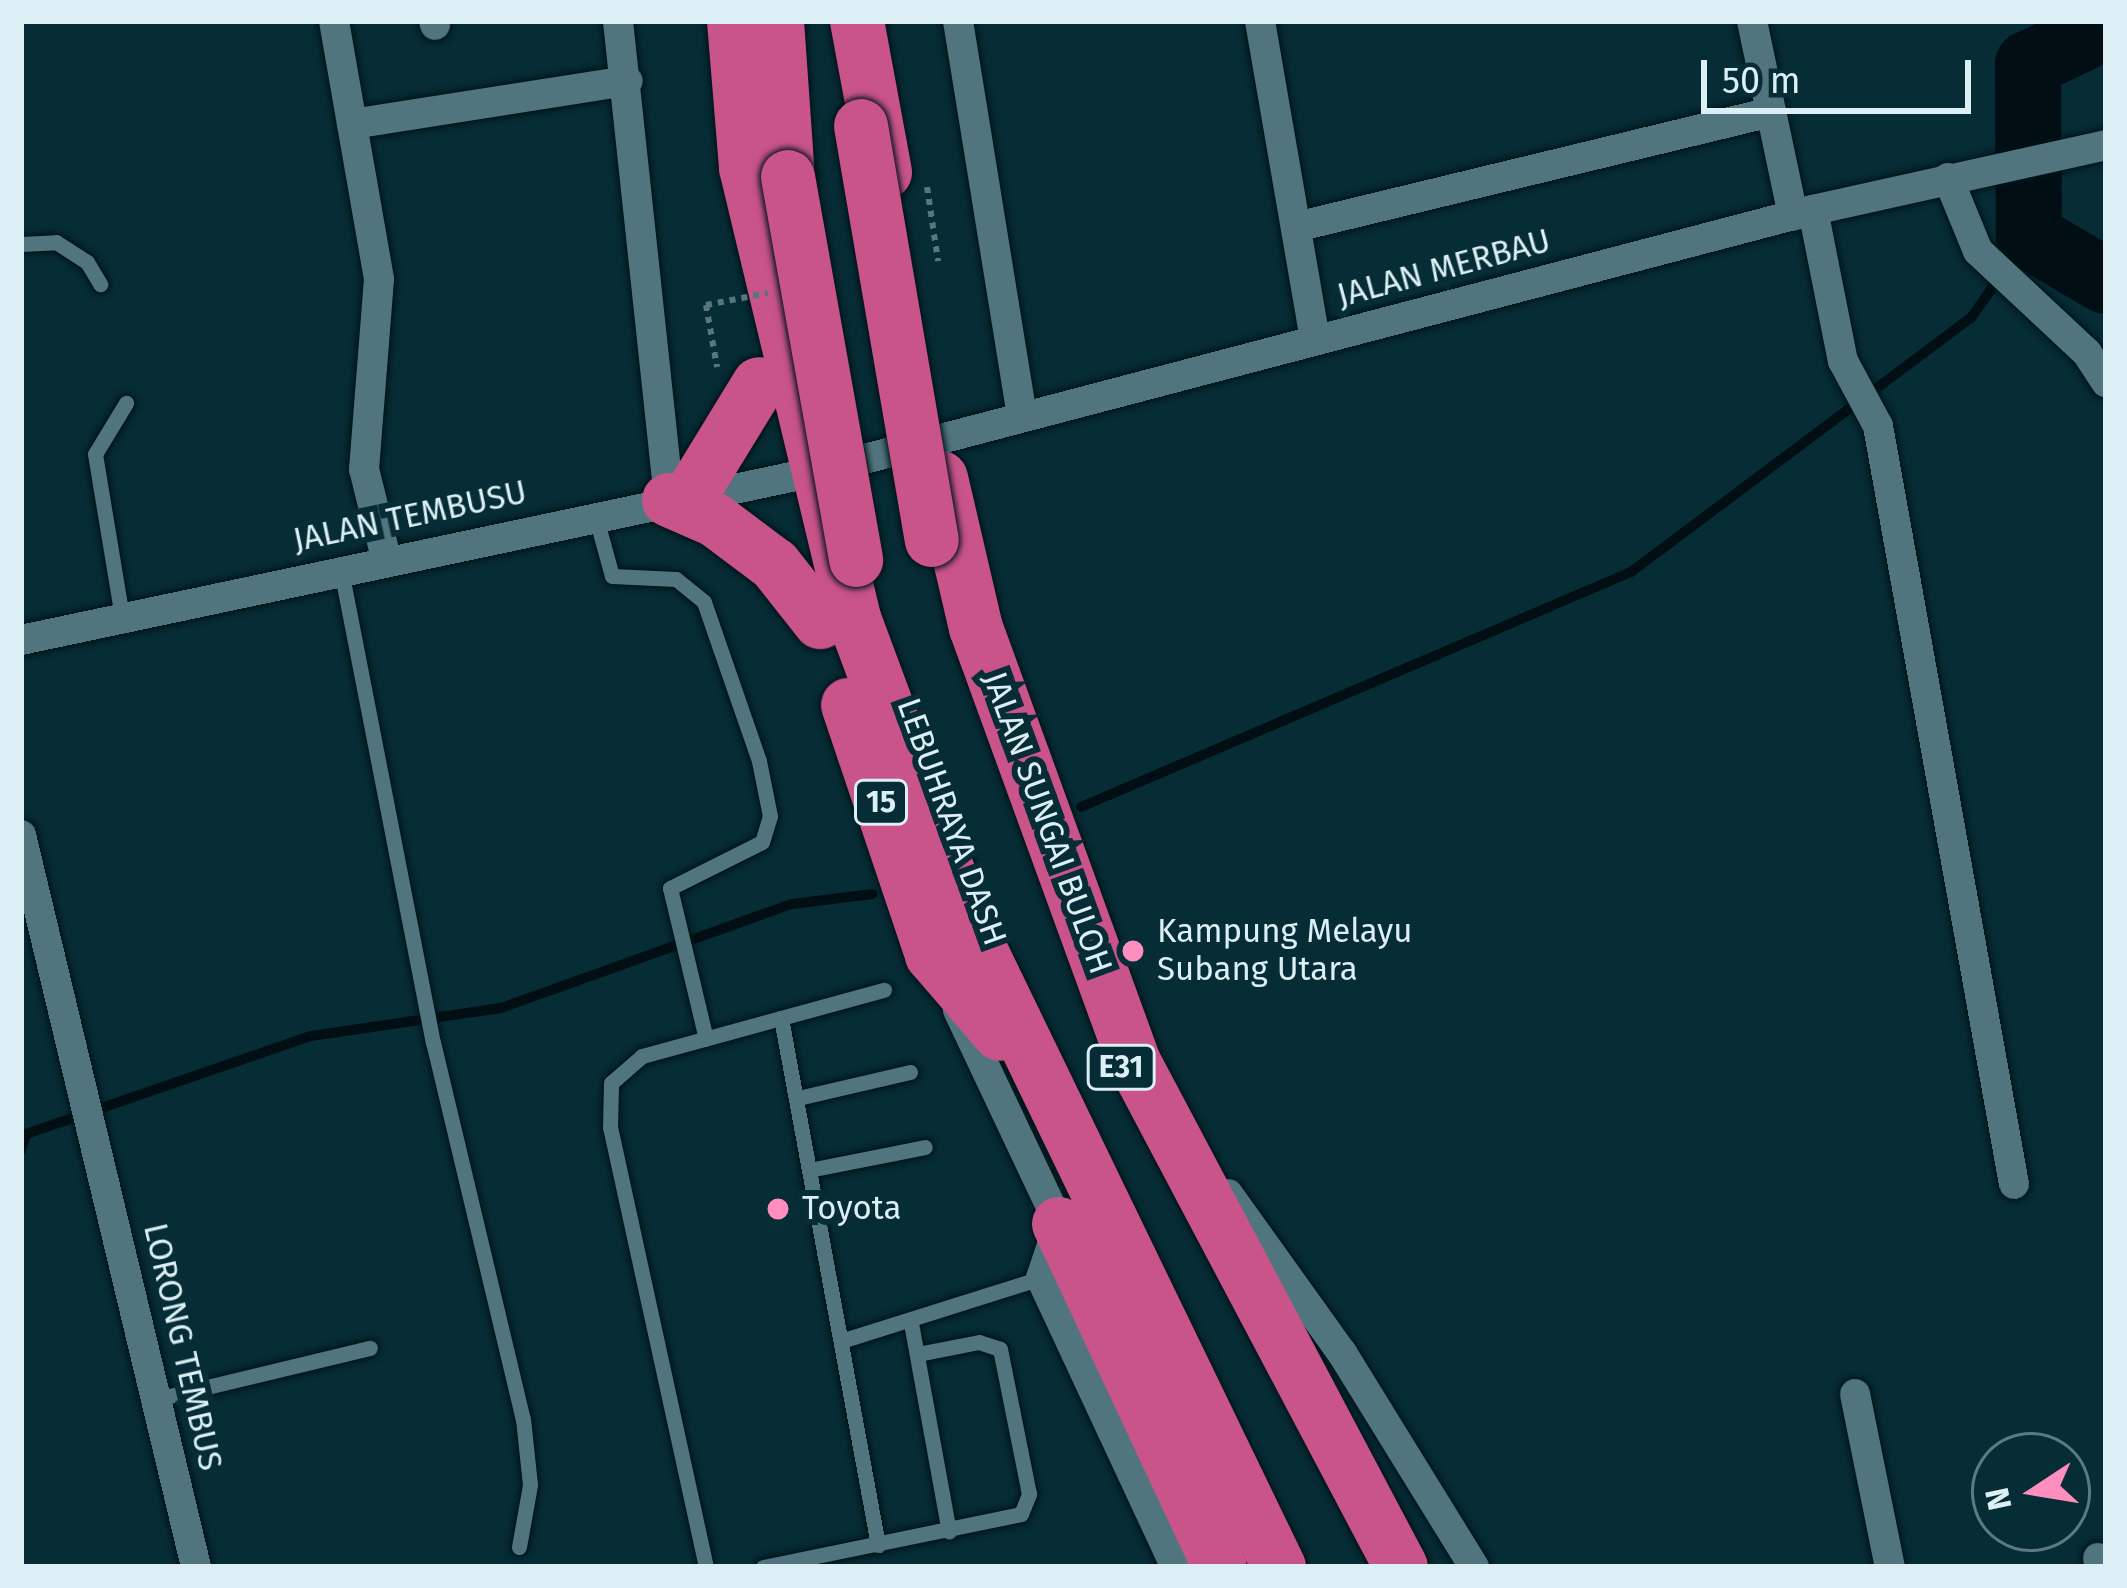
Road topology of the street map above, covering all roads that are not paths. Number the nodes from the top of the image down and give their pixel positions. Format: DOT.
graph roads {
  1 [pos="334,21"];
  2 [pos="618,21"];
  3 [pos="701,21"];
  4 [pos="734,21"];
  5 [pos="778,21"];
  6 [pos="854,21"];
  7 [pos="958,21"];
  8 [pos="1260,21"];
  9 [pos="1752,21"];
  10 [pos="628,81"];
  11 [pos="1771,112"];
  12 [pos="352,124"];
  13 [pos="2106,146"];
  14 [pos="1960,175"];
  15 [pos="1803,213"];
  16 [pos="1295,227"];
  17 [pos="21,244"];
  18 [pos="100,284"];
  19 [pos="1315,340"];
  20 [pos="738,378"];
  21 [pos="2106,382"];
  22 [pos="126,403"];
  23 [pos="1022,417"];
  24 [pos="933,440"];
  25 [pos="797,475"];
  26 [pos="680,498"];
  27 [pos="596,515"];
  28 [pos="386,558"];
  29 [pos="341,568"];
  30 [pos="122,617"];
  31 [pos="820,622"];
  32 [pos="21,640"];
  33 [pos="21,835"];
  34 [pos="31,922"];
  35 [pos="932,955"];
  36 [pos="884,990"];
  37 [pos="782,1018"];
  38 [pos="706,1039"];
  39 [pos="1134,1062"];
  40 [pos="910,1072"];
  41 [pos="1048,1090"];
  42 [pos="798,1098"];
  43 [pos="925,1148"];
  44 [pos="809,1170"];
  45 [pos="2014,1184"];
  46 [pos="1059,1224"];
  47 [pos="1041,1278"];
  48 [pos="911,1323"];
  49 [pos="842,1341"];
  50 [pos="370,1348"];
  51 [pos="916,1354"];
  52 [pos="1855,1394"];
  53 [pos="157,1399"];
  54 [pos="949,1532"];
  55 [pos="878,1545"];
  56 [pos="519,1547"];
  57 [pos="196,1567"];
  58 [pos="706,1567"];
  59 [pos="763,1567"];
  60 [pos="1176,1567"];
  61 [pos="1220,1567"];
  62 [pos="1279,1567"];
  63 [pos="1300,1567"];
  64 [pos="1372,1567"];
  65 [pos="1401,1567"];
  66 [pos="1474,1567"];
  67 [pos="1890,1567"];
  1 -- 12 [label="street"];
  2 -- 10 [label="street"];
  3 -- 20 [label="highway, 15"];
  4 -- 25 [label="highway, 15"];
  5 -- 63 [label="highway, LEBUHRAYA DASH / E31, bridge"];
  6 -- 24 [label="highway, JALAN SUNGAI BULOH"];
  6 -- 64 [label="highway, LEBUHRAYA DASH / E31, bridge"];
  7 -- 23 [label="street"];
  8 -- 16 [label="street"];
  9 -- 11 [label="street"];
  10 -- 12 [label="street"];
  10 -- 26 [label="street"];
  11 -- 15 [label="street"];
  11 -- 16 [label="street"];
  12 -- 28 [label="street"];
  13 -- 14 [label="street, JALAN MERBAU"];
  14 -- 15 [label="street, JALAN MERBAU"];
  14 -- 21 [label="street"];
  15 -- 19 [label="street, JALAN MERBAU"];
  15 -- 45 [label="street"];
  16 -- 19 [label="street"];
  17 -- 18 [label="lane"];
  19 -- 23 [label="street, JALAN MERBAU"];
  20 -- 25 [label="highway, 15"];
  20 -- 26 [label="highway"];
  22 -- 30 [label="lane"];
  23 -- 24 [label="street, JALAN MERBAU"];
  24 -- 25 [label="street, JALAN MERBAU"];
  24 -- 39 [label="highway, JALAN SUNGAI BULOH"];
  25 -- 26 [label="street, JALAN TEMBUSU"];
  25 -- 31 [label="highway, 15"];
  25 -- 41 [label="highway, 15"];
  26 -- 27 [label="street, JALAN TEMBUSU"];
  26 -- 31 [label="highway"];
  27 -- 28 [label="street, JALAN TEMBUSU"];
  27 -- 38 [label="lane"];
  28 -- 29 [label="street, JALAN TEMBUSU"];
  29 -- 30 [label="street, JALAN TEMBUSU"];
  29 -- 56 [label="lane"];
  30 -- 32 [label="street, JALAN TEMBUSU"];
  31 -- 35 [label="highway, 15"];
  33 -- 34 [label="street"];
  34 -- 53 [label="street, LORONG TEMBUS"];
  35 -- 41 [label="highway, 15"];
  35 -- 46 [label="street"];
  36 -- 37 [label="lane"];
  37 -- 38 [label="lane"];
  37 -- 42 [label="lane"];
  38 -- 58 [label="lane"];
  39 -- 65 [label="highway, JALAN SUNGAI BULOH"];
  39 -- 66 [label="street"];
  40 -- 42 [label="lane"];
  41 -- 62 [label="highway, 15"];
  42 -- 44 [label="lane"];
  43 -- 44 [label="lane"];
  44 -- 49 [label="lane"];
  46 -- 47 [label="street"];
  46 -- 61 [label="highway"];
  47 -- 48 [label="lane"];
  47 -- 60 [label="street"];
  48 -- 49 [label="lane"];
  48 -- 51 [label="lane"];
  49 -- 55 [label="lane"];
  50 -- 53 [label="lane"];
  51 -- 54 [label="lane"];
  51 -- 54 [label="lane"];
  52 -- 67 [label="street"];
  53 -- 57 [label="street, LORONG TEMBUS"];
  54 -- 55 [label="lane"];
  55 -- 59 [label="lane"];
}
